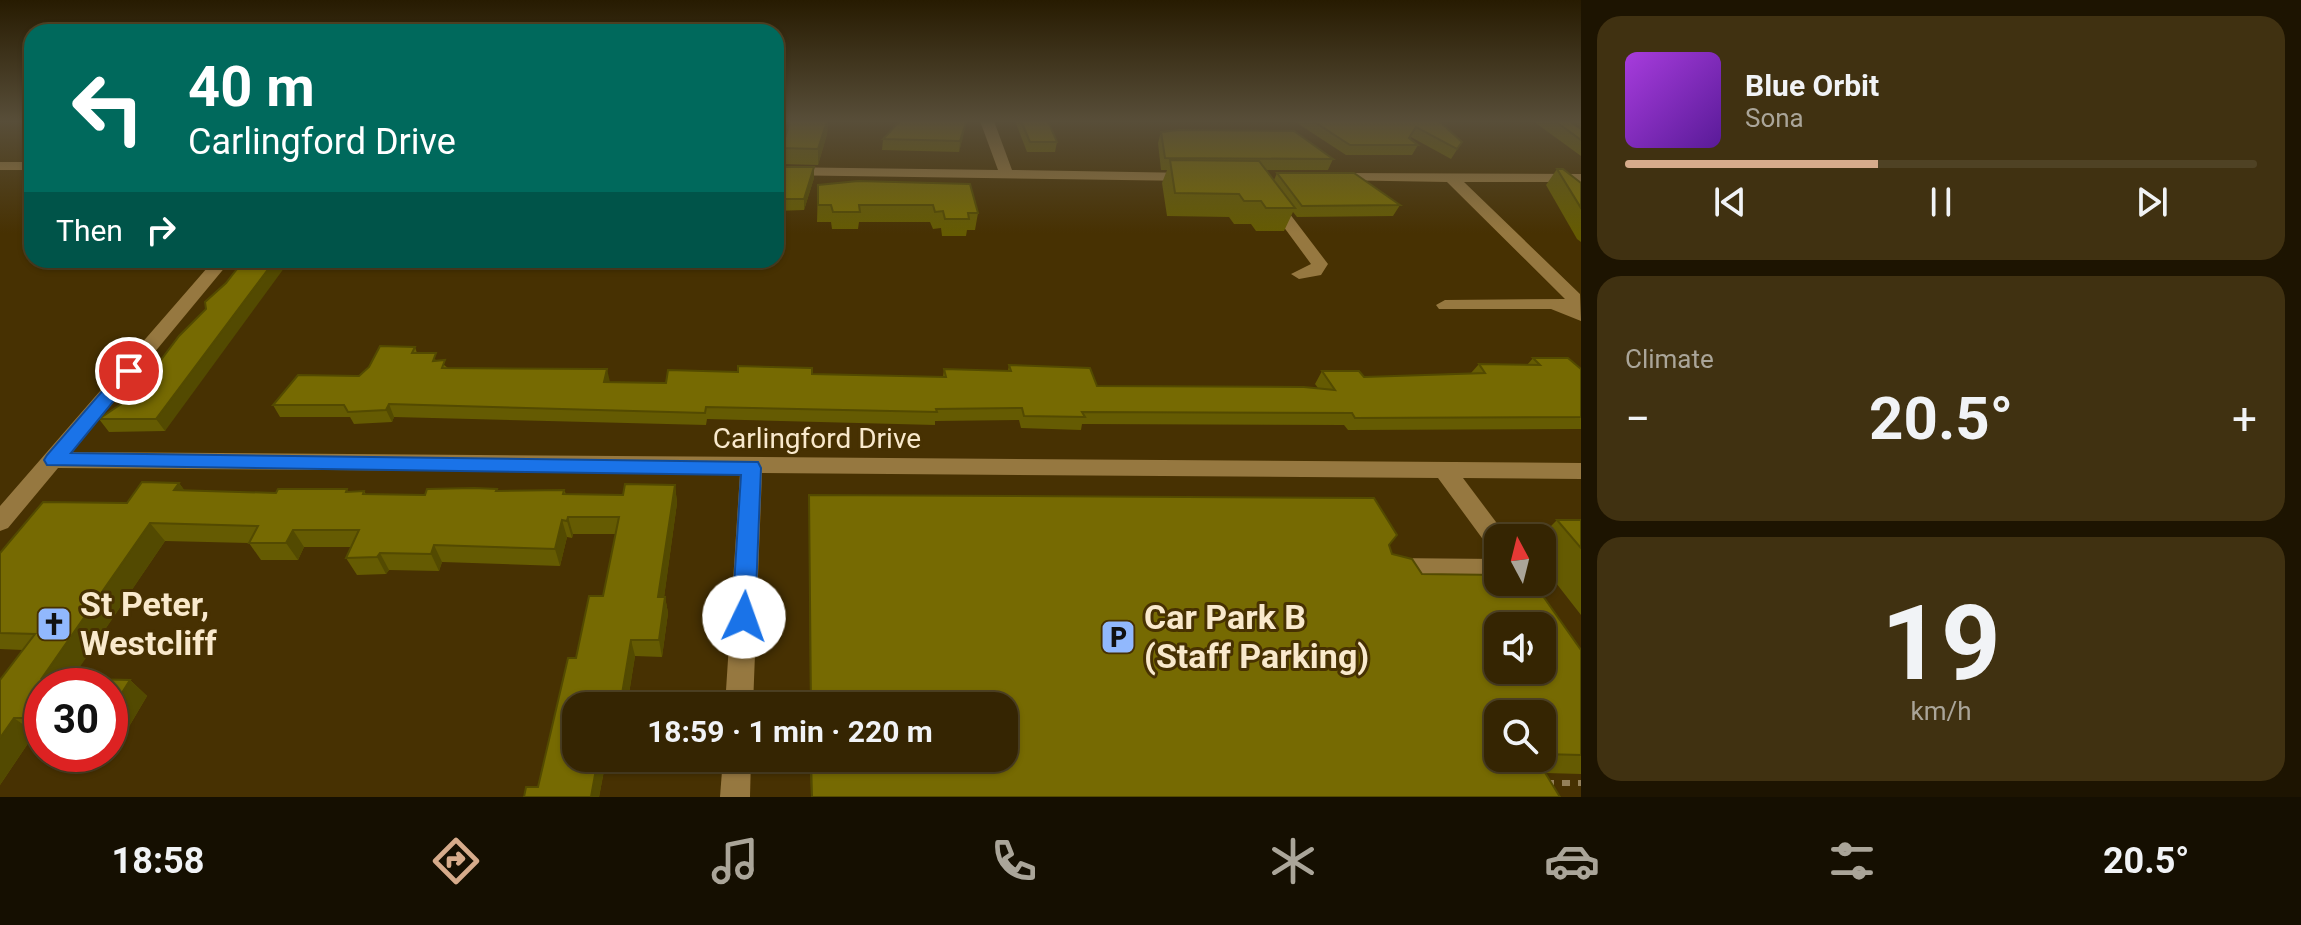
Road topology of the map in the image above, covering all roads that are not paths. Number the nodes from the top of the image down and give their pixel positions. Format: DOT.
graph roads {
  1 [pos="1001,158"];
  2 [pos="0,166"];
  3 [pos="24,166"];
  4 [pos="784,171"];
  5 [pos="1007,176"];
  6 [pos="1208,177"];
  7 [pos="1315,177"];
  8 [pos="1451,178"];
  9 [pos="1581,178"];
  10 [pos="1264,190"];
  11 [pos="216,268"];
  12 [pos="1299,274"];
  13 [pos="1445,305"];
  14 [pos="1575,311"];
  15 [pos="54,460"];
  16 [pos="751,468"];
  17 [pos="1444,470"];
  18 [pos="1581,471"];
  19 [pos="0,522"];
  20 [pos="1484,524"];
  21 [pos="1386,568"];
  22 [pos="1484,569"];
  23 [pos="740,692"];
  24 [pos="736,772"];
  25 [pos="735,797"];
  1 -- 5 [label="street"];
  2 -- 3 [label="street"];
  4 -- 5 [label="street"];
  5 -- 6 [label="street"];
  7 -- 8 [label="street"];
  8 -- 9 [label="street"];
  8 -- 14 [label="street"];
  10 -- 12 [label="street"];
  11 -- 15 [label="street"];
  13 -- 14 [label="street"];
  15 -- 16 [label="street, Carlingford Drive"];
  15 -- 19 [label="street"];
  16 -- 17 [label="street, Carlingford Drive"];
  16 -- 23 [label="street"];
  17 -- 18 [label="street, Carlingford Drive"];
  17 -- 20 [label="street"];
  21 -- 22 [label="street"];
  24 -- 25 [label="street"];
}
